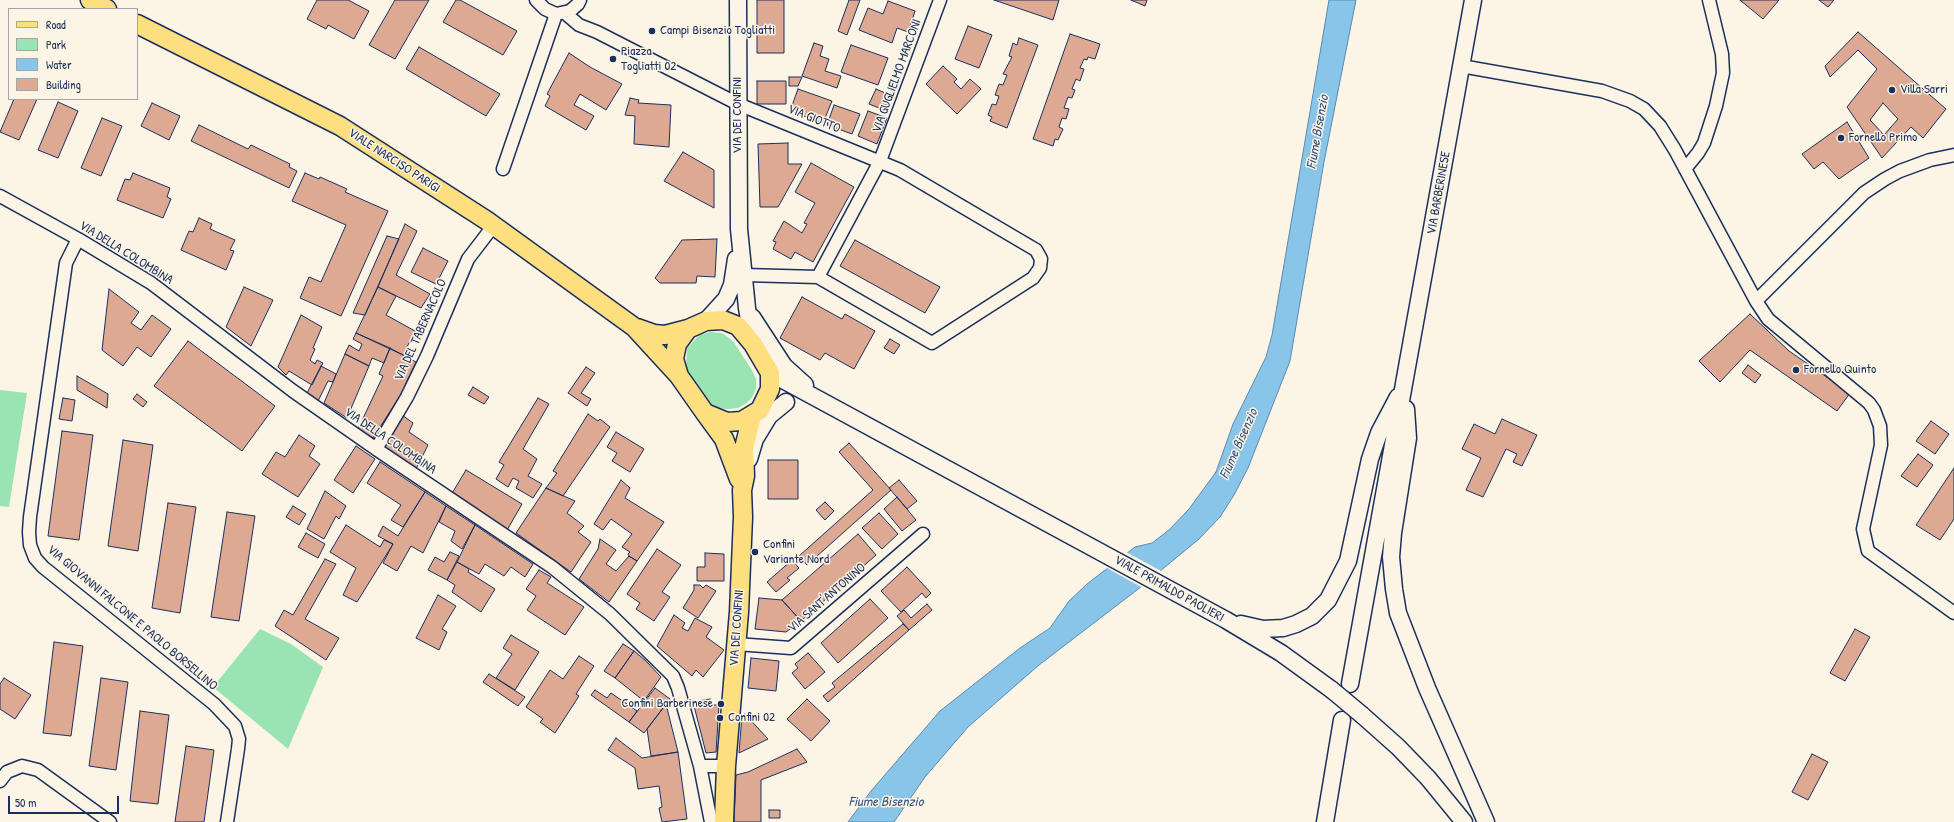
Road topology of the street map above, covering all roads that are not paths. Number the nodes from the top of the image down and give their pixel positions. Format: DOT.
graph roads {
  1 [pos="90,0"];
  2 [pos="536,0"];
  3 [pos="738,0"];
  4 [pos="940,0"];
  5 [pos="1473,0"];
  6 [pos="1709,0"];
  7 [pos="579,2"];
  8 [pos="105,8"];
  9 [pos="560,13"];
  10 [pos="138,25"];
  11 [pos="597,32"];
  12 [pos="1461,66"];
  13 [pos="738,104"];
  14 [pos="1954,155"];
  15 [pos="880,161"];
  16 [pos="503,169"];
  17 [pos="1685,169"];
  18 [pos="0,196"];
  19 [pos="494,225"];
  20 [pos="739,229"];
  21 [pos="78,239"];
  22 [pos="744,275"];
  23 [pos="818,277"];
  24 [pos="1756,301"];
  25 [pos="746,308"];
  26 [pos="706,321"];
  27 [pos="634,327"];
  28 [pos="688,329"];
  29 [pos="754,344"];
  30 [pos="770,373"];
  31 [pos="679,376"];
  32 [pos="1404,386"];
  33 [pos="786,402"];
  34 [pos="835,407"];
  35 [pos="705,413"];
  36 [pos="756,413"];
  37 [pos="376,449"];
  38 [pos="744,483"];
  39 [pos="923,534"];
  40 [pos="1954,613"];
  41 [pos="1226,620"];
  42 [pos="736,644"];
  43 [pos="1350,684"];
  44 [pos="1342,720"];
  45 [pos="700,766"];
  46 [pos="726,766"];
  47 [pos="0,781"];
  48 [pos="110,822"];
  49 [pos="227,822"];
  50 [pos="711,822"];
  51 [pos="724,822"];
  52 [pos="1325,822"];
  53 [pos="1464,822"];
  54 [pos="1486,822"];
  1 -- 8 [label="main road"];
  2 -- 9 [label="street"];
  3 -- 13 [label="main road, VIA DEI CONFINI"];
  4 -- 15 [label="street, VIA GUGLIELMO MARCONI"];
  5 -- 12 [label="main road, VIA BARBERINESE"];
  6 -- 17 [label="street"];
  7 -- 9 [label="street"];
  7 -- 11 [label="street"];
  9 -- 11 [label="street"];
  9 -- 16 [label="street"];
  10 -- 19 [label="main road, VIALE NARCISO PARIGI"];
  11 -- 13 [label="street, VIA GIOTTO"];
  12 -- 17 [label="street"];
  12 -- 32 [label="main road, VIA BARBERINESE"];
  13 -- 15 [label="street, VIA GIOTTO"];
  13 -- 20 [label="main road, VIA DEI CONFINI"];
  14 -- 24 [label="street"];
  15 -- 23 [label="street, VIA GUGLIELMO MARCONI"];
  15 -- 23 [label="street, VIA GIOTTO"];
  17 -- 24 [label="street"];
  18 -- 21 [label="street, VIA DELLA COLOMBINA"];
  19 -- 27 [label="main road, VIALE NARCISO PARIGI"];
  19 -- 37 [label="street, VIA DEL TABERNACOLO"];
  20 -- 22 [label="main road, VIA DEI CONFINI"];
  20 -- 26 [label="main road, VIA DEI CONFINI"];
  21 -- 37 [label="street, VIA DELLA COLOMBINA"];
  21 -- 49 [label="street, VIA GIOVANNI FALCONE E PAOLO BORSELLINO"];
  22 -- 23 [label="street"];
  22 -- 25 [label="main road, VIA DEI CONFINI"];
  24 -- 40 [label="street"];
  25 -- 29 [label="main road, VIA DEI CONFINI"];
  25 -- 34 [label="main road"];
  26 -- 28 [label="main road, VIA DEI CONFINI"];
  26 -- 29 [label="main road, VIA DEI CONFINI"];
  27 -- 28 [label="main road, VIALE NARCISO PARIGI"];
  27 -- 31 [label="main road, VIALE NARCISO PARIGI"];
  28 -- 31 [label="main road, VIA DEI CONFINI"];
  29 -- 30 [label="main road, VIA DEI CONFINI"];
  30 -- 34 [label="main road, VIALE PRIMALDO PAOLIERI"];
  30 -- 36 [label="main road, VIA DEI CONFINI"];
  31 -- 35 [label="main road, VIA DEI CONFINI"];
  32 -- 41 [label="main road"];
  32 -- 43 [label="main road"];
  32 -- 54 [label="main road"];
  33 -- 34 [label="main road, VIALE PRIMALDO PAOLIERI"];
  33 -- 36 [label="main road, VIALE PRIMALDO PAOLIERI"];
  33 -- 38 [label="main road"];
  34 -- 41 [label="main road, VIALE PRIMALDO PAOLIERI"];
  35 -- 36 [label="main road"];
  35 -- 38 [label="main road, VIA DEI CONFINI"];
  36 -- 38 [label="main road, VIA DEI CONFINI"];
  37 -- 45 [label="street, VIA DELLA COLOMBINA"];
  38 -- 42 [label="main road, VIA DEI CONFINI"];
  39 -- 42 [label="street, VIA SANT'ANTONINO"];
  41 -- 53 [label="main road, VIALE PRIMALDO PAOLIERI, bridge"];
  42 -- 46 [label="main road, VIA DEI CONFINI"];
  44 -- 52 [label="main road"];
  45 -- 46 [label="street"];
  45 -- 50 [label="street, VIA DELLA COLOMBINA"];
  46 -- 51 [label="main road, VIA DEI CONFINI"];
  47 -- 48 [label="street"];
}
